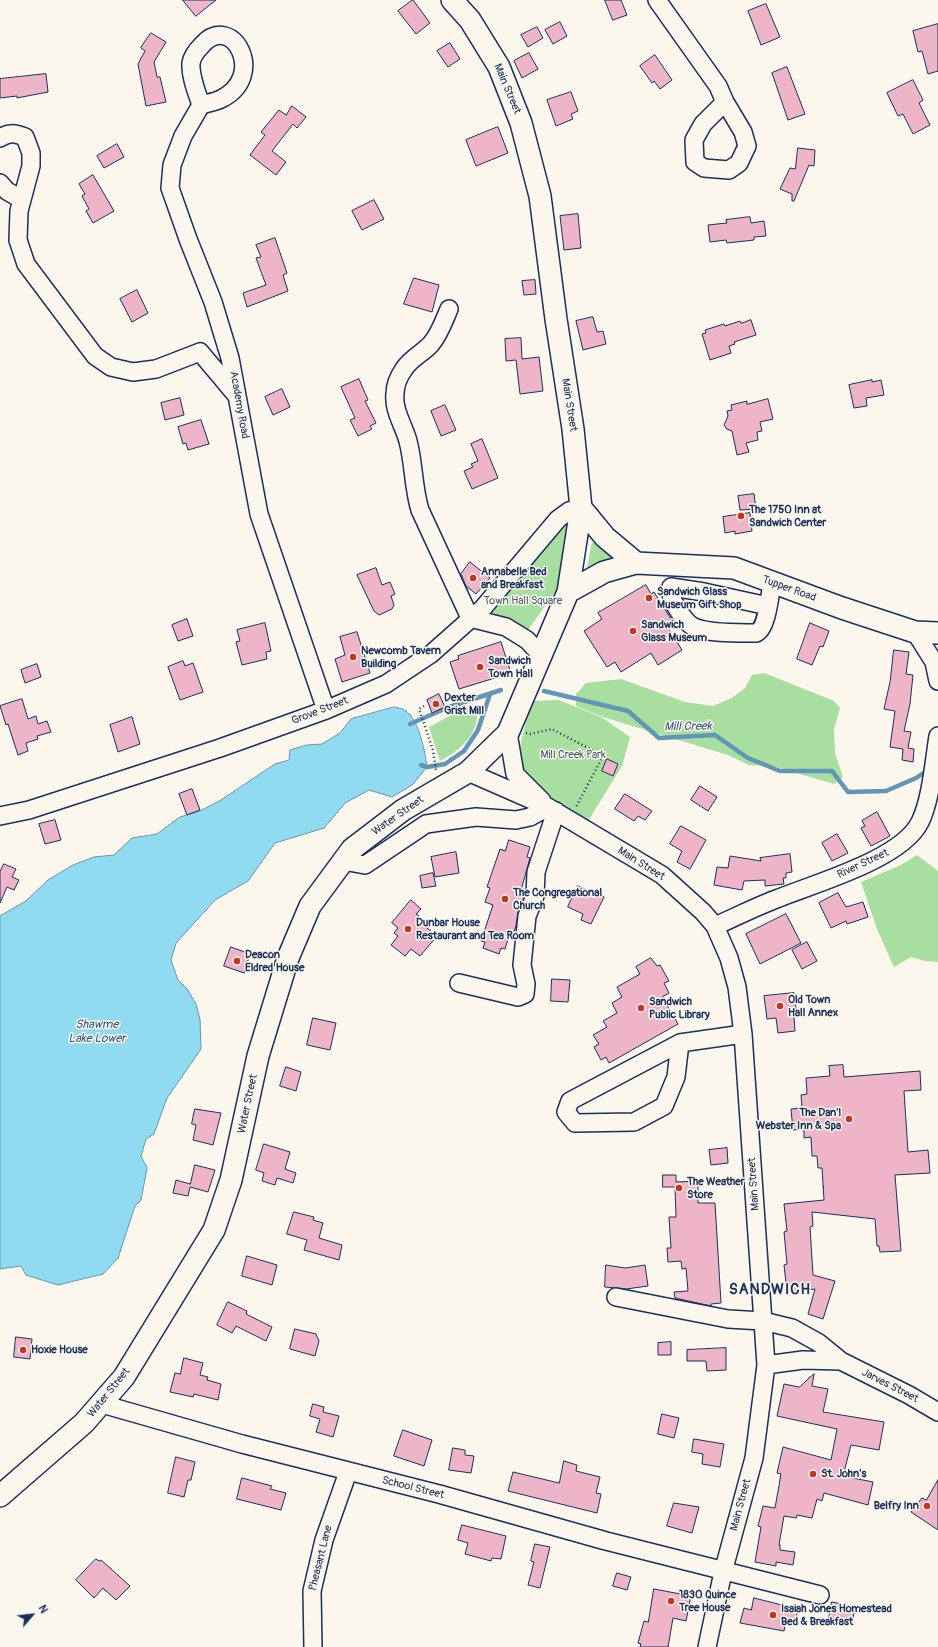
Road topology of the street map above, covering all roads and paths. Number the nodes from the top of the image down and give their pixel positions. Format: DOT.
graph roads {
  1 [pos="452,0"];
  2 [pos="657,0"];
  3 [pos="725,102"];
  4 [pos="201,105"];
  5 [pos="0,138"];
  6 [pos="0,183"];
  7 [pos="21,199"];
  8 [pos="449,309"];
  9 [pos="237,396"];
  10 [pos="582,508"];
  11 [pos="636,563"];
  12 [pos="667,565"];
  13 [pos="772,583"];
  14 [pos="671,587"];
  15 [pos="568,592"];
  16 [pos="768,606"];
  17 [pos="470,618"];
  18 [pos="915,632"];
  19 [pos="938,633"];
  20 [pos="541,656"];
  21 [pos="938,681"];
  22 [pos="424,706"];
  23 [pos="326,710"];
  24 [pos="509,731"];
  25 [pos="938,736"];
  26 [pos="436,771"];
  27 [pos="468,772"];
  28 [pos="558,812"];
  29 [pos="0,816"];
  30 [pos="343,861"];
  31 [pos="715,926"];
  32 [pos="459,983"];
  33 [pos="743,1034"];
  34 [pos="680,1043"];
  35 [pos="616,1297"];
  36 [pos="763,1321"];
  37 [pos="841,1361"];
  38 [pos="766,1365"];
  39 [pos="102,1404"];
  40 [pos="938,1412"];
  41 [pos="348,1472"];
  42 [pos="0,1496"];
  43 [pos="723,1572"];
  44 [pos="820,1595"];
  45 [pos="313,1647"];
  46 [pos="707,1647"];
  1 -- 10 [label="main road, Main Street"];
  2 -- 3 [label="street"];
  4 -- 9 [label="street, Academy Road"];
  5 -- 7 [label="street"];
  6 -- 7 [label="street"];
  7 -- 9 [label="street"];
  8 -- 17 [label="street"];
  9 -- 23 [label="street, Academy Road"];
  10 -- 11 [label="main road"];
  10 -- 15 [label="main road, Main Street"];
  10 -- 17 [label="street, Grove Street"];
  11 -- 12 [label="main road, Tupper Road"];
  11 -- 15 [label="main road, Tupper Road"];
  12 -- 13 [label="main road, Tupper Road"];
  12 -- 14 [label="street"];
  13 -- 16 [label="street"];
  13 -- 18 [label="main road, Tupper Road"];
  14 -- 16 [label="street"];
  14 -- 16 [label="street"];
  15 -- 20 [label="main road, Main Street"];
  17 -- 20 [label="street"];
  17 -- 23 [label="street, Grove Street"];
  18 -- 19 [label="main road, Tupper Road"];
  18 -- 21 [label="street"];
  20 -- 24 [label="main road, Main Street"];
  22 -- 26 [label="path"];
  23 -- 29 [label="street, Grove Street"];
  24 -- 27 [label="main road, Water Street"];
  24 -- 28 [label="street, Main Street"];
  24 -- 28 [label="path"];
  25 -- 31 [label="street, River Street"];
  27 -- 28 [label="street, Main Street"];
  27 -- 30 [label="main road, Water Street"];
  28 -- 30 [label="street"];
  28 -- 31 [label="street, Main Street"];
  28 -- 32 [label="street"];
  30 -- 39 [label="main road, Water Street"];
  31 -- 33 [label="street, Main Street"];
  33 -- 34 [label="street"];
  33 -- 36 [label="street, Main Street"];
  34 -- 34 [label="street"];
  35 -- 36 [label="street, Jarves Street"];
  36 -- 37 [label="street, Jarves Street"];
  36 -- 38 [label="street, Main Street"];
  37 -- 38 [label="street, Jarves Street"];
  37 -- 40 [label="street, Jarves Street"];
  38 -- 43 [label="street, Main Street"];
  39 -- 41 [label="street, School Street"];
  39 -- 42 [label="main road, Water Street"];
  41 -- 43 [label="street, School Street"];
  41 -- 45 [label="street, Pheasant Lane"];
  43 -- 44 [label="street, School Street"];
  43 -- 46 [label="street, Main Street"];
}
